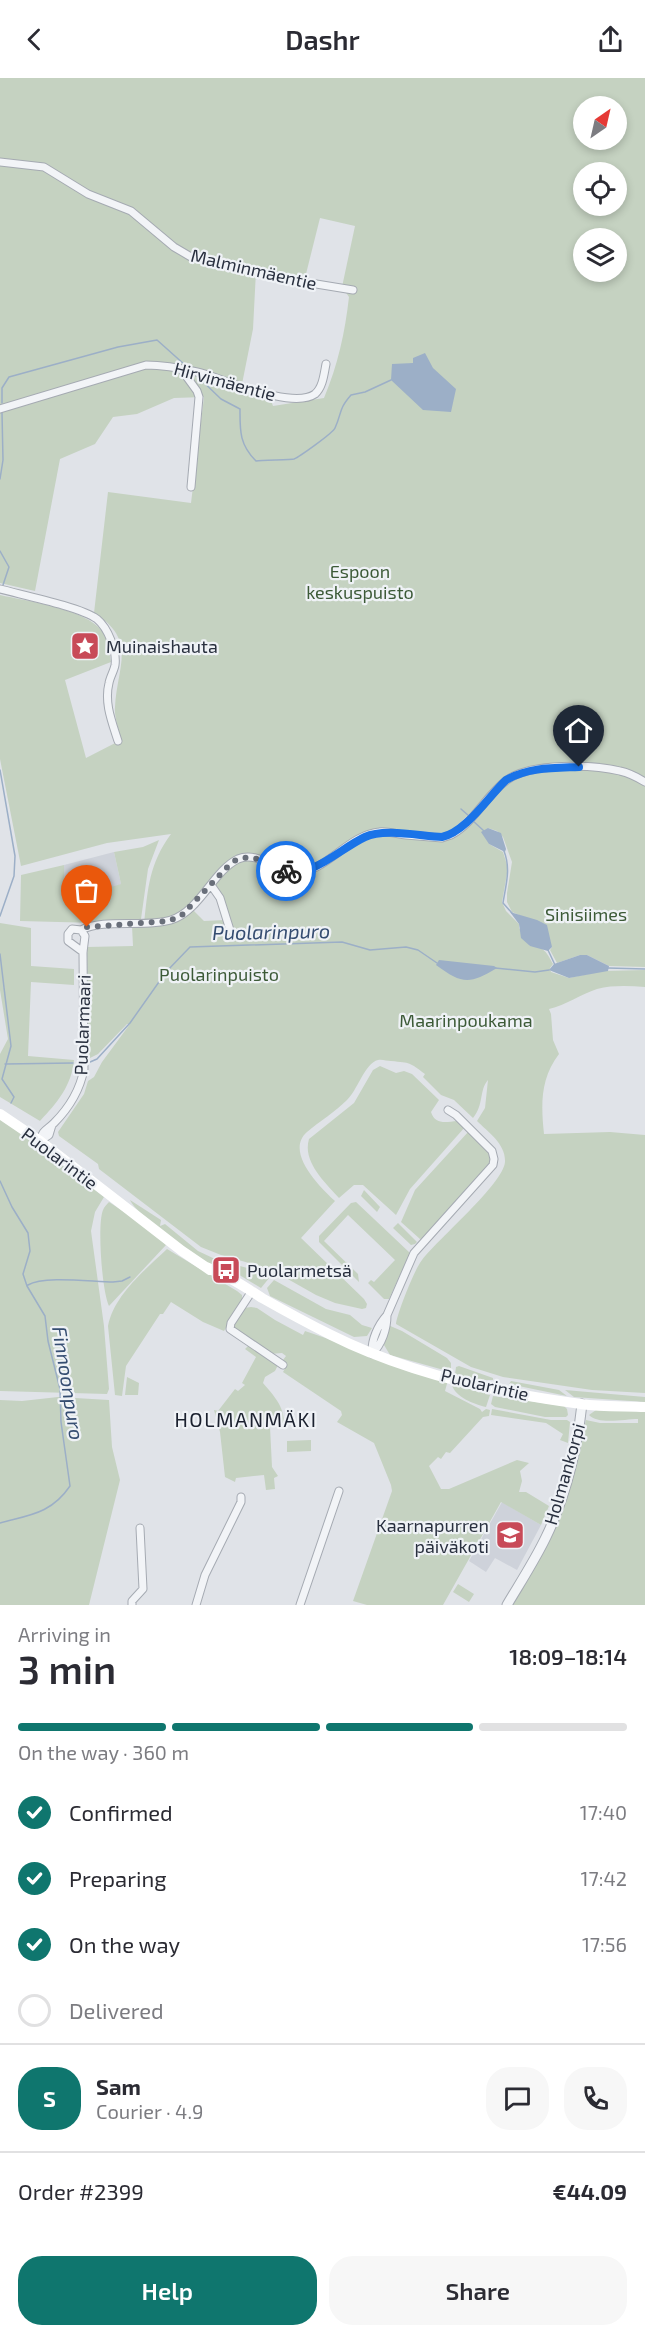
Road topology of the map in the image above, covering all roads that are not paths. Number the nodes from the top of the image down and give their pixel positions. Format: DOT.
graph roads {
  1 [pos="0,162"];
  2 [pos="353,290"];
  3 [pos="326,364"];
  4 [pos="181,369"];
  5 [pos="0,409"];
  6 [pos="191,487"];
  7 [pos="0,589"];
  8 [pos="118,741"];
  9 [pos="645,782"];
  10 [pos="211,885"];
  11 [pos="81,930"];
  12 [pos="230,930"];
  13 [pos="83,952"];
  14 [pos="448,1110"];
  15 [pos="0,1114"];
  16 [pos="40,1141"];
  17 [pos="251,1294"];
  18 [pos="372,1354"];
  19 [pos="283,1365"];
  20 [pos="582,1404"];
  21 [pos="645,1407"];
  22 [pos="339,1491"];
  23 [pos="241,1497"];
  24 [pos="140,1528"];
  25 [pos="132,1605"];
  26 [pos="196,1605"];
  27 [pos="300,1605"];
  28 [pos="507,1605"];
  1 -- 2 [label="street, Malminmäentie"];
  3 -- 4 [label="street, Hirvimäentie"];
  4 -- 5 [label="street, Hirvimäentie"];
  4 -- 6 [label="street"];
  7 -- 8 [label="street"];
  9 -- 10 [label="street"];
  10 -- 11 [label="street"];
  10 -- 12 [label="street"];
  11 -- 13 [label="street, Puolarmaari"];
  11 -- 13 [label="street, Puolarmaari"];
  13 -- 16 [label="street, Puolarmaari"];
  14 -- 18 [label="street"];
  15 -- 16 [label="main road, Puolarintie"];
  16 -- 17 [label="main road, Puolarintie"];
  17 -- 18 [label="main road, Puolarintie"];
  17 -- 19 [label="street"];
  18 -- 20 [label="main road, Puolarintie"];
  20 -- 21 [label="main road, Puolarintie"];
  20 -- 28 [label="street, Holmankorpi"];
  22 -- 27 [label="street"];
  23 -- 26 [label="street"];
  24 -- 25 [label="street"];
}
